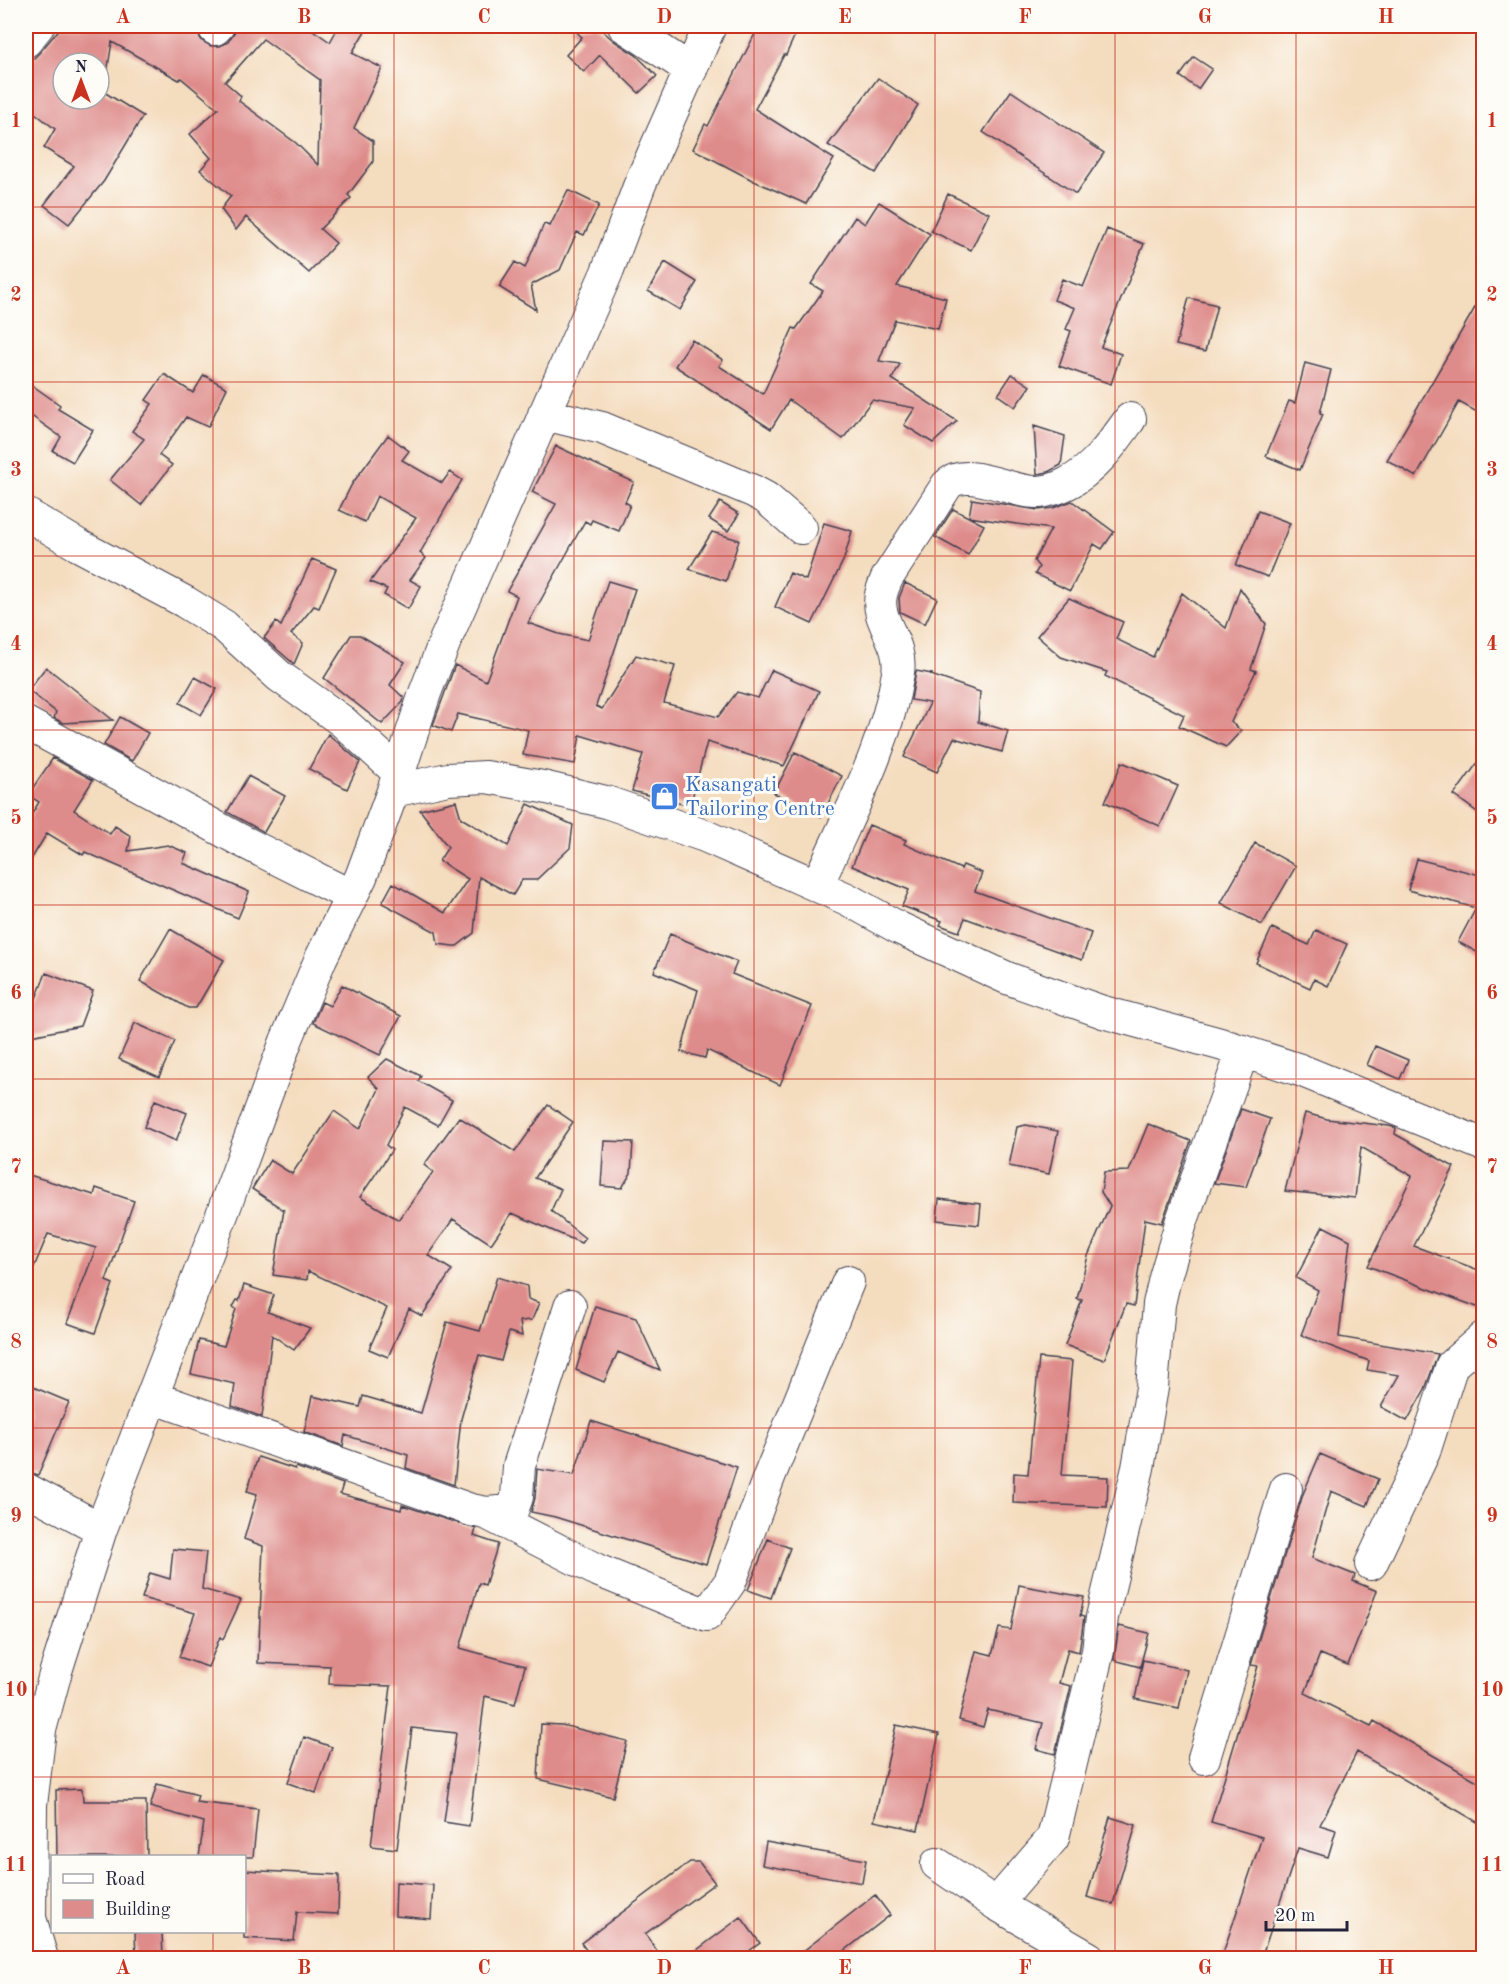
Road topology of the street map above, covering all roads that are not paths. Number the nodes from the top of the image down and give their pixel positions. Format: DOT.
graph roads {
  1 [pos="38,26"];
  2 [pos="624,26"];
  3 [pos="710,26"];
  4 [pos="26,41"];
  5 [pos="691,70"];
  6 [pos="544,414"];
  7 [pos="1130,419"];
  8 [pos="26,514"];
  9 [pos="801,528"];
  10 [pos="26,723"];
  11 [pos="396,782"];
  12 [pos="817,886"];
  13 [pos="351,896"];
  14 [pos="1243,1051"];
  15 [pos="1484,1145"];
  16 [pos="848,1282"];
  17 [pos="570,1306"];
  18 [pos="1484,1337"];
  19 [pos="152,1397"];
  20 [pos="26,1489"];
  21 [pos="1286,1489"];
  22 [pos="486,1513"];
  23 [pos="101,1529"];
  24 [pos="1371,1564"];
  25 [pos="1204,1758"];
  26 [pos="938,1864"];
  27 [pos="996,1904"];
  28 [pos="42,1959"];
  29 [pos="1089,1959"];
  1 -- 4 [label="street"];
  2 -- 5 [label="street"];
  3 -- 5 [label="street"];
  5 -- 6 [label="street"];
  6 -- 9 [label="street"];
  6 -- 11 [label="street"];
  7 -- 12 [label="street"];
  8 -- 11 [label="street"];
  10 -- 13 [label="street"];
  11 -- 12 [label="street"];
  11 -- 13 [label="street"];
  12 -- 14 [label="street"];
  13 -- 19 [label="street"];
  14 -- 15 [label="street"];
  14 -- 27 [label="street"];
  16 -- 22 [label="street"];
  17 -- 22 [label="street"];
  18 -- 24 [label="street"];
  19 -- 22 [label="street"];
  19 -- 23 [label="street"];
  20 -- 23 [label="street"];
  21 -- 25 [label="street"];
  23 -- 28 [label="street"];
  26 -- 27 [label="street"];
  27 -- 29 [label="street"];
}
